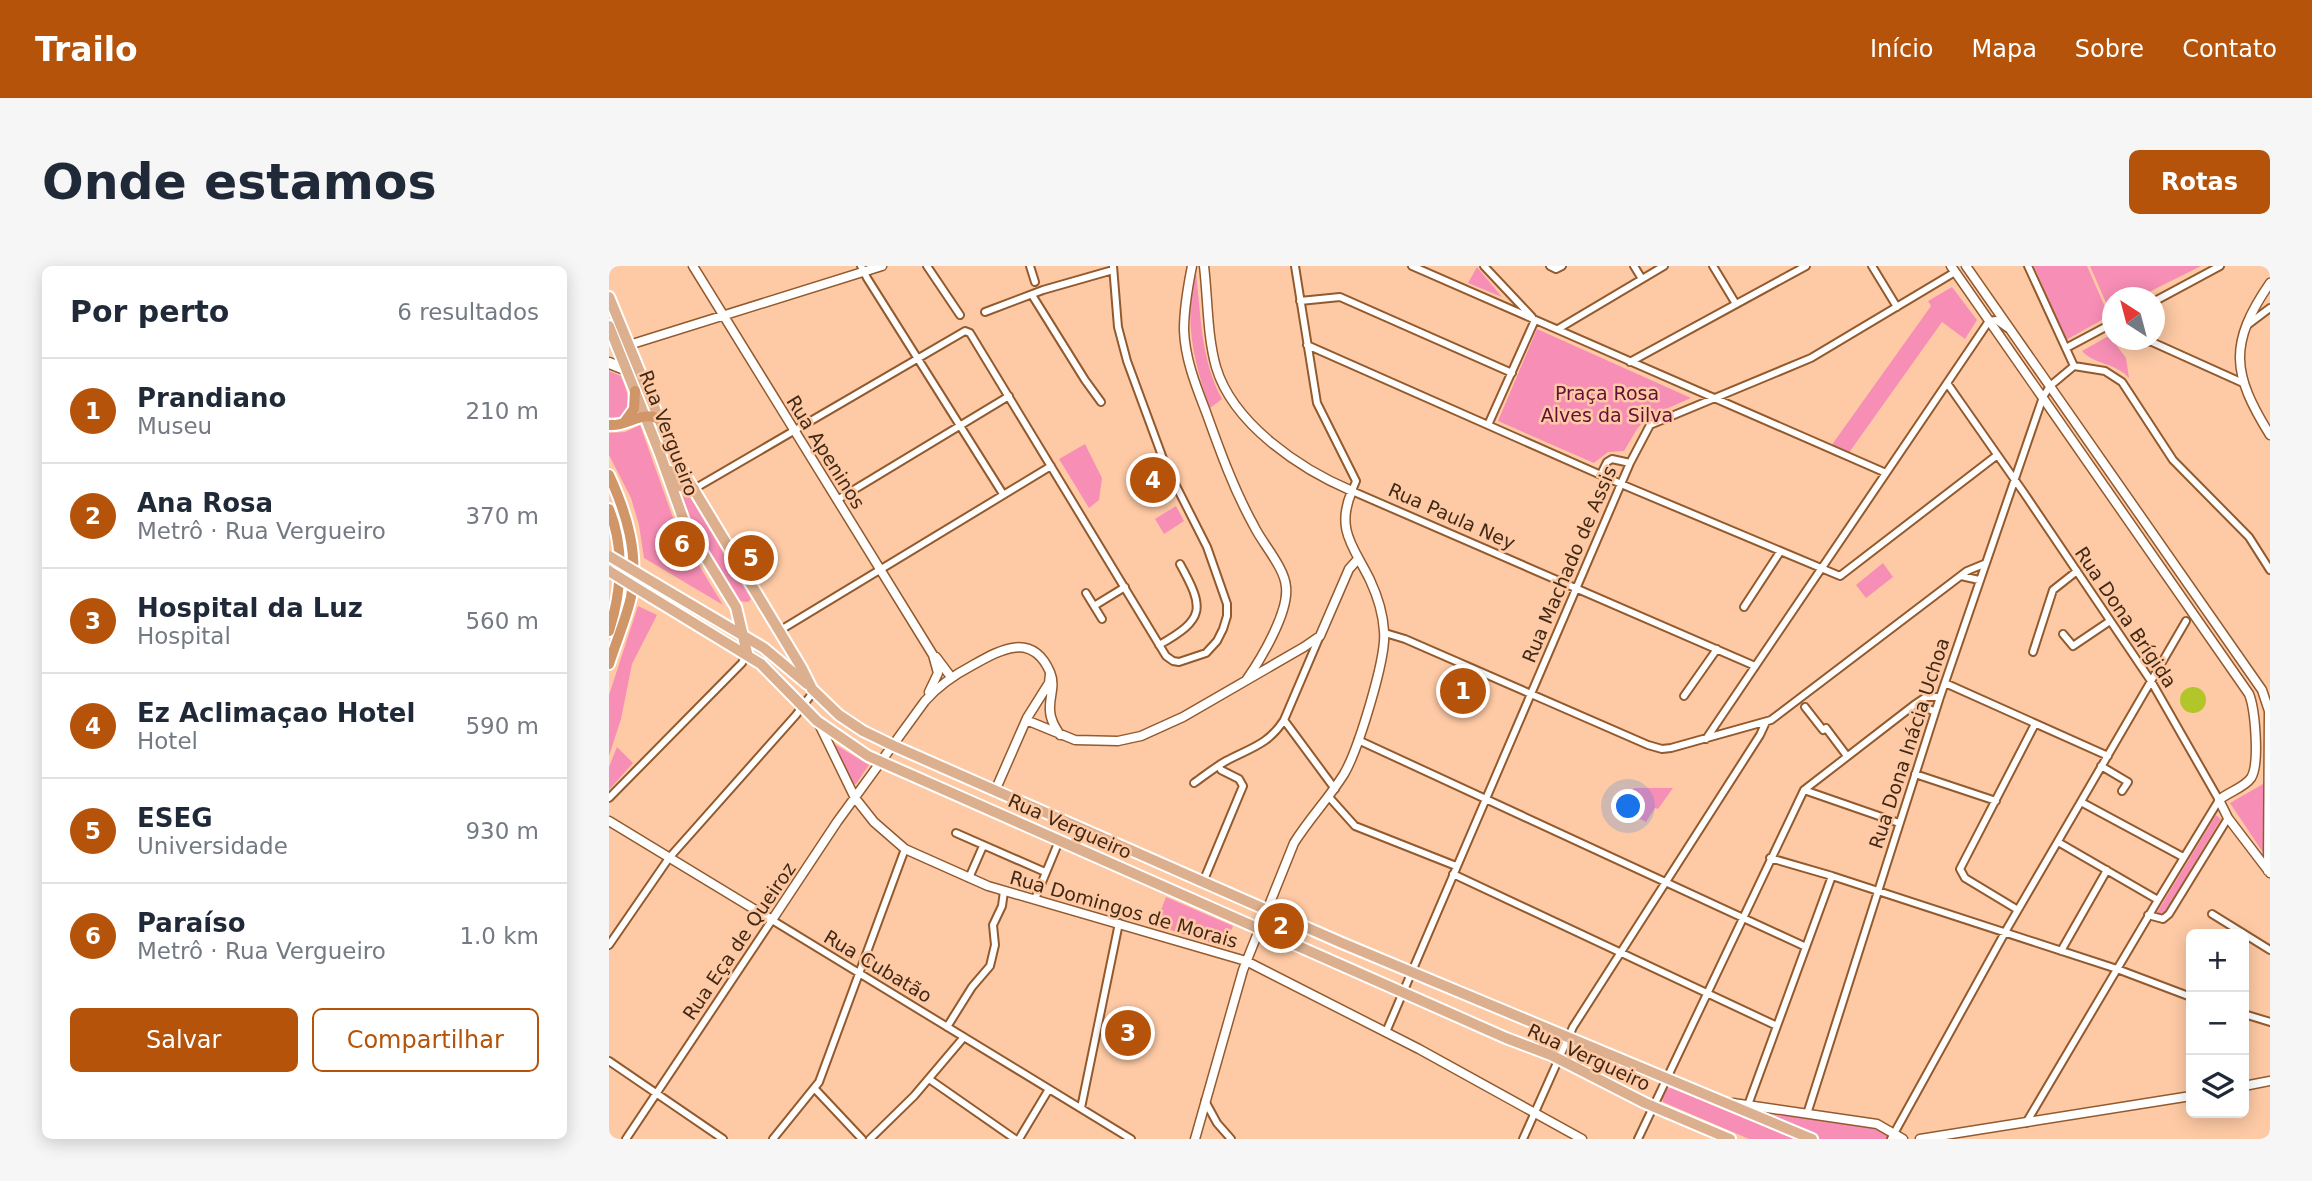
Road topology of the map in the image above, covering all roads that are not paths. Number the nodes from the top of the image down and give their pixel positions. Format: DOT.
graph roads {
  1 [pos="693,266"];
  2 [pos="882,266"];
  3 [pos="927,266"];
  4 [pos="1030,266"];
  5 [pos="1295,266"];
  6 [pos="1412,266"];
  7 [pos="1484,266"];
  8 [pos="1550,266"];
  9 [pos="1562,266"];
  10 [pos="1634,266"];
  11 [pos="1664,266"];
  12 [pos="1713,266"];
  13 [pos="1806,266"];
  14 [pos="1872,266"];
  15 [pos="1966,266"];
  16 [pos="2028,266"];
  17 [pos="2220,266"];
  18 [pos="1193,267"];
  19 [pos="1113,268"];
  20 [pos="1204,268"];
  21 [pos="863,269"];
  22 [pos="1953,269"];
  23 [pos="1642,279"];
  24 [pos="1035,282"];
  25 [pos="2270,283"];
  26 [pos="1503,286"];
  27 [pos="1033,295"];
  28 [pos="2165,295"];
  29 [pos="609,297"];
  30 [pos="1300,301"];
  31 [pos="1736,304"];
  32 [pos="1507,307"];
  33 [pos="1897,307"];
  34 [pos="2270,308"];
  35 [pos="985,312"];
  36 [pos="960,314"];
  37 [pos="723,315"];
  38 [pos="1534,319"];
  39 [pos="1989,321"];
  40 [pos="609,326"];
  41 [pos="2102,328"];
  42 [pos="2245,328"];
  43 [pos="1558,329"];
  44 [pos="2012,331"];
  45 [pos="1307,345"];
  46 [pos="618,348"];
  47 [pos="2066,348"];
  48 [pos="2165,349"];
  49 [pos="918,358"];
  50 [pos="1630,362"];
  51 [pos="609,363"];
  52 [pos="2074,366"];
  53 [pos="627,370"];
  54 [pos="1511,373"];
  55 [pos="1947,383"];
  56 [pos="2243,383"];
  57 [pos="2050,387"];
  58 [pos="635,391"];
  59 [pos="1009,396"];
  60 [pos="2043,397"];
  61 [pos="1712,398"];
  62 [pos="1101,402"];
  63 [pos="645,415"];
  64 [pos="659,419"];
  65 [pos="624,423"];
  66 [pos="609,425"];
  67 [pos="961,425"];
  68 [pos="1488,425"];
  69 [pos="794,431"];
  70 [pos="2270,435"];
  71 [pos="1996,456"];
  72 [pos="662,460"];
  73 [pos="1630,463"];
  74 [pos="1051,466"];
  75 [pos="1886,473"];
  76 [pos="1601,474"];
  77 [pos="609,475"];
  78 [pos="2014,479"];
  79 [pos="1621,484"];
  80 [pos="694,489"];
  81 [pos="1352,491"];
  82 [pos="1003,494"];
  83 [pos="837,500"];
  84 [pos="609,509"];
  85 [pos="1780,552"];
  86 [pos="609,556"];
  87 [pos="1358,559"];
  88 [pos="1180,564"];
  89 [pos="1984,564"];
  90 [pos="1821,568"];
  91 [pos="880,569"];
  92 [pos="2270,569"];
  93 [pos="609,571"];
  94 [pos="2077,571"];
  95 [pos="1961,576"];
  96 [pos="1979,580"];
  97 [pos="1125,587"];
  98 [pos="1576,588"];
  99 [pos="1086,593"];
  100 [pos="1094,606"];
  101 [pos="1744,607"];
  102 [pos="1102,619"];
  103 [pos="2111,621"];
  104 [pos="2186,621"];
  105 [pos="609,631"];
  106 [pos="779,631"];
  107 [pos="1385,633"];
  108 [pos="742,634"];
  109 [pos="2063,634"];
  110 [pos="1320,636"];
  111 [pos="1159,645"];
  112 [pos="1717,649"];
  113 [pos="2033,652"];
  114 [pos="747,653"];
  115 [pos="933,654"];
  116 [pos="609,664"];
  117 [pos="1755,666"];
  118 [pos="1050,671"];
  119 [pos="951,677"];
  120 [pos="1247,679"];
  121 [pos="2151,681"];
  122 [pos="1945,683"];
  123 [pos="813,690"];
  124 [pos="1531,693"];
  125 [pos="1683,696"];
  126 [pos="1940,697"];
  127 [pos="925,701"];
  128 [pos="803,705"];
  129 [pos="1914,705"];
  130 [pos="1805,707"];
  131 [pos="1935,712"];
  132 [pos="1026,720"];
  133 [pos="1285,720"];
  134 [pos="817,721"];
  135 [pos="1766,722"];
  136 [pos="2035,724"];
  137 [pos="1060,735"];
  138 [pos="1706,739"];
  139 [pos="1358,740"];
  140 [pos="894,746"];
  141 [pos="1847,755"];
  142 [pos="2108,756"];
  143 [pos="882,763"];
  144 [pos="1220,765"];
  145 [pos="2102,766"];
  146 [pos="1915,774"];
  147 [pos="1194,783"];
  148 [pos="1335,789"];
  149 [pos="1804,790"];
  150 [pos="995,791"];
  151 [pos="2122,791"];
  152 [pos="1329,797"];
  153 [pos="609,798"];
  154 [pos="855,798"];
  155 [pos="1485,799"];
  156 [pos="2219,800"];
  157 [pos="1996,801"];
  158 [pos="2081,802"];
  159 [pos="2228,818"];
  160 [pos="609,821"];
  161 [pos="1899,823"];
  162 [pos="956,833"];
  163 [pos="1059,841"];
  164 [pos="2058,842"];
  165 [pos="983,846"];
  166 [pos="905,849"];
  167 [pos="2270,853"];
  168 [pos="2183,857"];
  169 [pos="669,858"];
  170 [pos="1770,858"];
  171 [pos="1456,866"];
  172 [pos="2107,870"];
  173 [pos="2269,872"];
  174 [pos="1045,873"];
  175 [pos="1453,874"];
  176 [pos="1832,876"];
  177 [pos="969,878"];
  178 [pos="1203,882"];
  179 [pos="1666,882"];
  180 [pos="1005,891"];
  181 [pos="1877,892"];
  182 [pos="1035,899"];
  183 [pos="2158,900"];
  184 [pos="1267,910"];
  185 [pos="2018,910"];
  186 [pos="2212,914"];
  187 [pos="2148,915"];
  188 [pos="1742,917"];
  189 [pos="772,920"];
  190 [pos="1119,923"];
  191 [pos="2234,927"];
  192 [pos="1259,929"];
  193 [pos="2005,933"];
  194 [pos="609,945"];
  195 [pos="1806,947"];
  196 [pos="2270,950"];
  197 [pos="2061,951"];
  198 [pos="1621,953"];
  199 [pos="1246,961"];
  200 [pos="2116,969"];
  201 [pos="1411,971"];
  202 [pos="859,973"];
  203 [pos="1405,992"];
  204 [pos="1706,993"];
  205 [pos="2186,995"];
  206 [pos="2249,1016"];
  207 [pos="2270,1022"];
  208 [pos="1777,1026"];
  209 [pos="947,1027"];
  210 [pos="1386,1032"];
  211 [pos="964,1037"];
  212 [pos="1568,1038"];
  213 [pos="1558,1058"];
  214 [pos="609,1061"];
  215 [pos="929,1079"];
  216 [pos="1666,1079"];
  217 [pos="2270,1081"];
  218 [pos="2249,1085"];
  219 [pos="815,1089"];
  220 [pos="1049,1089"];
  221 [pos="657,1094"];
  222 [pos="2186,1097"];
  223 [pos="1205,1101"];
  224 [pos="1724,1102"];
  225 [pos="1748,1105"];
  226 [pos="1654,1107"];
  227 [pos="1081,1108"];
  228 [pos="1534,1113"];
  229 [pos="1807,1114"];
  230 [pos="2026,1123"];
  231 [pos="1892,1136"];
  232 [pos="626,1139"];
  233 [pos="723,1139"];
  234 [pos="773,1139"];
  235 [pos="862,1139"];
  236 [pos="870,1139"];
  237 [pos="1017,1139"];
  238 [pos="1131,1139"];
  239 [pos="1195,1139"];
  240 [pos="1231,1139"];
  241 [pos="1523,1139"];
  242 [pos="1582,1139"];
  243 [pos="1639,1139"];
  244 [pos="1730,1139"];
  245 [pos="1812,1139"];
  246 [pos="1903,1139"];
  247 [pos="1920,1139"];
  1 -- 37 [label="street, Rua Apeninos"];
  2 -- 21 [label="street"];
  3 -- 36 [label="street"];
  4 -- 24 [label="street"];
  5 -- 30 [label="street"];
  6 -- 32 [label="street"];
  7 -- 26 [label="street"];
  8 -- 9 [label="street"];
  10 -- 23 [label="street"];
  11 -- 23 [label="street"];
  12 -- 31 [label="street"];
  13 -- 31 [label="street"];
  14 -- 33 [label="street"];
  15 -- 44 [label="street"];
  16 -- 47 [label="street"];
  17 -- 28 [label="street"];
  18 -- 120 [label="street"];
  19 -- 27 [label="street"];
  19 -- 111 [label="street"];
  20 -- 81 [label="street"];
  21 -- 37 [label="street"];
  21 -- 49 [label="street"];
  22 -- 33 [label="street, Rua Machado de Assis"];
  22 -- 39 [label="street"];
  23 -- 43 [label="street"];
  25 -- 42 [label="street"];
  26 -- 32 [label="street"];
  26 -- 38 [label="street"];
  27 -- 35 [label="street"];
  27 -- 62 [label="street"];
  29 -- 46 [label="main road, Rua Vergueiro"];
  30 -- 45 [label="street"];
  30 -- 54 [label="street"];
  31 -- 50 [label="street"];
  32 -- 38 [label="street"];
  33 -- 61 [label="street, Rua Machado de Assis"];
  34 -- 42 [label="street"];
  37 -- 46 [label="street"];
  37 -- 69 [label="street, Rua Apeninos"];
  38 -- 43 [label="street"];
  38 -- 54 [label="street"];
  39 -- 44 [label="street"];
  39 -- 55 [label="street"];
  39 -- 60 [label="street"];
  40 -- 46 [label="main road, Rua Vergueiro"];
  41 -- 47 [label="street"];
  42 -- 56 [label="street"];
  43 -- 50 [label="street"];
  44 -- 57 [label="street"];
  45 -- 68 [label="street"];
  45 -- 81 [label="street"];
  46 -- 53 [label="main road, Rua Vergueiro"];
  46 -- 64 [label="main road, Rua Vergueiro"];
  47 -- 52 [label="street"];
  48 -- 56 [label="street"];
  49 -- 59 [label="street"];
  49 -- 67 [label="street"];
  49 -- 69 [label="street"];
  50 -- 61 [label="street"];
  51 -- 53 [label="main road"];
  52 -- 57 [label="street, Rua Dona Inácia Uchoa"];
  52 -- 92 [label="street"];
  53 -- 58 [label="main road, Rua Vergueiro"];
  54 -- 68 [label="street"];
  55 -- 71 [label="street, Rua Dona Brígida"];
  55 -- 75 [label="street"];
  56 -- 70 [label="street"];
  57 -- 60 [label="street, Rua Dona Inácia Uchoa"];
  57 -- 167 [label="street"];
  58 -- 63 [label="main road, Rua Vergueiro"];
  58 -- 65 [label="highway"];
  59 -- 67 [label="street"];
  59 -- 74 [label="street"];
  60 -- 78 [label="street, Rua Dona Inácia Uchoa"];
  60 -- 156 [label="street"];
  61 -- 73 [label="street, Rua Machado de Assis"];
  61 -- 75 [label="street"];
  63 -- 64 [label="highway"];
  63 -- 65 [label="highway"];
  63 -- 72 [label="main road, Rua Vergueiro"];
  64 -- 80 [label="main road, Rua Vergueiro"];
  65 -- 66 [label="highway"];
  67 -- 82 [label="street"];
  67 -- 83 [label="street"];
  68 -- 76 [label="street"];
  69 -- 80 [label="street"];
  69 -- 83 [label="street, Rua Apeninos"];
  71 -- 78 [label="street, Rua Dona Brígida"];
  71 -- 90 [label="street"];
  72 -- 80 [label="main road"];
  72 -- 108 [label="main road, Rua Vergueiro"];
  73 -- 76 [label="street"];
  73 -- 79 [label="street, Rua Machado de Assis"];
  74 -- 82 [label="street"];
  74 -- 97 [label="street"];
  75 -- 90 [label="street"];
  76 -- 79 [label="street"];
  77 -- 116 [label="highway"];
  78 -- 89 [label="street, Rua Dona Inácia Uchoa"];
  78 -- 94 [label="street, Rua Dona Brígida"];
  79 -- 85 [label="street"];
  79 -- 98 [label="street, Rua Machado de Assis"];
  80 -- 106 [label="main road, Rua Vergueiro"];
  81 -- 87 [label="street"];
  81 -- 98 [label="street, Rua Paula Ney"];
  82 -- 91 [label="street"];
  83 -- 91 [label="street, Rua Apeninos"];
  84 -- 105 [label="highway"];
  85 -- 90 [label="street"];
  85 -- 101 [label="street"];
  86 -- 108 [label="main road, bridge"];
  87 -- 107 [label="street"];
  87 -- 110 [label="street"];
  88 -- 111 [label="street"];
  89 -- 95 [label="street"];
  89 -- 96 [label="street, Rua Dona Inácia Uchoa"];
  90 -- 117 [label="street"];
  91 -- 106 [label="street"];
  91 -- 115 [label="street, Rua Apeninos"];
  93 -- 114 [label="main road, bridge"];
  94 -- 103 [label="street, Rua Dona Brígida"];
  94 -- 113 [label="street"];
  95 -- 96 [label="street"];
  95 -- 135 [label="street"];
  96 -- 122 [label="street, Rua Dona Inácia Uchoa"];
  97 -- 100 [label="street"];
  97 -- 111 [label="street"];
  98 -- 112 [label="street, Rua Paula Ney"];
  98 -- 124 [label="street, Rua Machado de Assis"];
  99 -- 100 [label="street"];
  100 -- 102 [label="street"];
  103 -- 109 [label="street"];
  103 -- 121 [label="street, Rua Dona Brígida"];
  104 -- 121 [label="street"];
  106 -- 123 [label="main road, Rua Vergueiro"];
  107 -- 124 [label="street"];
  107 -- 139 [label="street"];
  108 -- 114 [label="main road, Rua Vergueiro"];
  108 -- 123 [label="main road"];
  110 -- 120 [label="street"];
  110 -- 133 [label="street"];
  112 -- 117 [label="street, Rua Paula Ney"];
  112 -- 125 [label="street"];
  114 -- 128 [label="main road, Rua Vergueiro"];
  114 -- 153 [label="street"];
  115 -- 119 [label="street, Rua Apeninos"];
  115 -- 127 [label="street"];
  117 -- 138 [label="street"];
  118 -- 119 [label="street"];
  118 -- 132 [label="street"];
  118 -- 137 [label="street"];
  119 -- 127 [label="street"];
  120 -- 137 [label="street"];
  121 -- 142 [label="street"];
  121 -- 156 [label="street, Rua Dona Brígida"];
  122 -- 126 [label="street, Rua Dona Inácia Uchoa"];
  122 -- 136 [label="street"];
  123 -- 128 [label="street"];
  123 -- 140 [label="main road, Rua Vergueiro"];
  124 -- 138 [label="street"];
  124 -- 155 [label="street, Rua Machado de Assis"];
  126 -- 129 [label="street"];
  126 -- 131 [label="street, Rua Dona Inácia Uchoa"];
  127 -- 140 [label="street, Rua Eça de Queiroz"];
  128 -- 134 [label="main road, Rua Vergueiro"];
  128 -- 169 [label="street"];
  129 -- 131 [label="street"];
  129 -- 141 [label="street"];
  130 -- 141 [label="street"];
  131 -- 146 [label="street, Rua Dona Inácia Uchoa"];
  132 -- 137 [label="street"];
  132 -- 150 [label="street"];
  133 -- 144 [label="street"];
  133 -- 148 [label="street"];
  134 -- 143 [label="main road, Rua Vergueiro"];
  134 -- 154 [label="street, Rua Domingos de Morais"];
  135 -- 138 [label="street"];
  135 -- 179 [label="street"];
  136 -- 142 [label="street"];
  136 -- 157 [label="street"];
  139 -- 148 [label="street"];
  139 -- 155 [label="street"];
  140 -- 143 [label="street, Rua Eça de Queiroz"];
  140 -- 150 [label="main road, Rua Vergueiro"];
  141 -- 149 [label="street"];
  142 -- 145 [label="street"];
  143 -- 154 [label="street, Rua Eça de Queiroz"];
  143 -- 163 [label="main road, Rua Vergueiro"];
  144 -- 147 [label="street"];
  144 -- 178 [label="street"];
  145 -- 151 [label="street"];
  145 -- 158 [label="street"];
  146 -- 157 [label="street"];
  146 -- 161 [label="street, Rua Dona Inácia Uchoa"];
  148 -- 152 [label="street"];
  149 -- 161 [label="street"];
  149 -- 170 [label="street"];
  150 -- 178 [label="main road, Rua Vergueiro"];
  152 -- 171 [label="street"];
  152 -- 184 [label="street"];
  154 -- 166 [label="street, Rua Domingos de Morais"];
  154 -- 189 [label="street, Rua Eça de Queiroz"];
  155 -- 171 [label="street, Rua Machado de Assis"];
  155 -- 179 [label="street"];
  156 -- 159 [label="street, Rua Dona Brígida"];
  156 -- 168 [label="street"];
  157 -- 185 [label="street"];
  158 -- 164 [label="street"];
  158 -- 168 [label="street"];
  159 -- 173 [label="street, Rua Dona Brígida"];
  159 -- 187 [label="street"];
  160 -- 169 [label="street, Rua Cubatão"];
  161 -- 181 [label="street, Rua Dona Inácia Uchoa"];
  162 -- 165 [label="street"];
  163 -- 174 [label="street"];
  163 -- 192 [label="main road, Rua Vergueiro"];
  164 -- 172 [label="street"];
  164 -- 185 [label="street"];
  165 -- 174 [label="street"];
  165 -- 177 [label="street"];
  166 -- 177 [label="street, Rua Domingos de Morais"];
  166 -- 202 [label="street"];
  167 -- 173 [label="street"];
  168 -- 183 [label="street"];
  169 -- 189 [label="street, Rua Cubatão"];
  169 -- 194 [label="street"];
  170 -- 176 [label="street"];
  170 -- 188 [label="street"];
  171 -- 175 [label="street, Rua Machado de Assis"];
  172 -- 183 [label="street"];
  172 -- 197 [label="street"];
  174 -- 182 [label="street"];
  175 -- 198 [label="street"];
  175 -- 201 [label="street, Rua Machado de Assis"];
  176 -- 181 [label="street"];
  176 -- 195 [label="street"];
  177 -- 180 [label="street, Rua Domingos de Morais"];
  178 -- 184 [label="main road, Rua Vergueiro"];
  179 -- 188 [label="street"];
  179 -- 198 [label="street"];
  180 -- 182 [label="street, Rua Domingos de Morais"];
  180 -- 209 [label="street"];
  181 -- 193 [label="street"];
  181 -- 229 [label="street, Rua Dona Inácia Uchoa"];
  182 -- 190 [label="street, Rua Domingos de Morais"];
  183 -- 187 [label="street"];
  184 -- 192 [label="street"];
  184 -- 201 [label="main road, Rua Vergueiro"];
  185 -- 193 [label="street"];
  186 -- 191 [label="street"];
  187 -- 200 [label="street"];
  188 -- 195 [label="street"];
  188 -- 204 [label="street"];
  189 -- 202 [label="street, Rua Cubatão"];
  189 -- 221 [label="street, Rua Eça de Queiroz"];
  190 -- 199 [label="street, Rua Domingos de Morais"];
  190 -- 227 [label="street"];
  191 -- 196 [label="street"];
  192 -- 199 [label="street"];
  192 -- 203 [label="main road, Rua Vergueiro"];
  193 -- 197 [label="street"];
  193 -- 231 [label="street"];
  195 -- 208 [label="street"];
  197 -- 200 [label="street"];
  198 -- 204 [label="street"];
  198 -- 212 [label="street"];
  199 -- 210 [label="street, Rua Domingos de Morais"];
  199 -- 223 [label="street"];
  200 -- 205 [label="street"];
  200 -- 230 [label="street"];
  201 -- 203 [label="street, Rua Machado de Assis"];
  201 -- 212 [label="main road, Rua Vergueiro"];
  202 -- 209 [label="street, Rua Cubatão"];
  202 -- 219 [label="street"];
  203 -- 210 [label="street, Rua Machado de Assis"];
  203 -- 213 [label="main road, Rua Vergueiro"];
  204 -- 208 [label="street"];
  204 -- 216 [label="street"];
  206 -- 207 [label="street"];
  208 -- 225 [label="street"];
  209 -- 211 [label="street, Rua Cubatão"];
  210 -- 228 [label="street, Rua Domingos de Morais"];
  211 -- 215 [label="street"];
  211 -- 220 [label="street, Rua Cubatão"];
  212 -- 213 [label="street"];
  212 -- 216 [label="main road, Rua Vergueiro"];
  213 -- 226 [label="main road, Rua Vergueiro"];
  213 -- 228 [label="street"];
  214 -- 221 [label="street"];
  215 -- 236 [label="street"];
  215 -- 237 [label="street"];
  216 -- 224 [label="main road, Rua Vergueiro"];
  216 -- 226 [label="street"];
  217 -- 218 [label="street"];
  219 -- 234 [label="street"];
  219 -- 235 [label="street"];
  220 -- 227 [label="street, Rua Cubatão"];
  220 -- 237 [label="street"];
  221 -- 232 [label="street, Rua Eça de Queiroz"];
  221 -- 233 [label="street"];
  222 -- 230 [label="street"];
  223 -- 239 [label="street"];
  223 -- 240 [label="street"];
  224 -- 225 [label="street, Rua Vergueiro"];
  224 -- 245 [label="main road, Rua Vergueiro"];
  225 -- 229 [label="street, Rua Vergueiro"];
  226 -- 243 [label="street"];
  226 -- 244 [label="main road, Rua Vergueiro"];
  227 -- 238 [label="street, Rua Cubatão"];
  228 -- 241 [label="street"];
  228 -- 242 [label="street, Rua Domingos de Morais"];
  229 -- 231 [label="street, Rua Vergueiro"];
  230 -- 247 [label="street"];
  231 -- 246 [label="street, Rua Vergueiro"];
}
